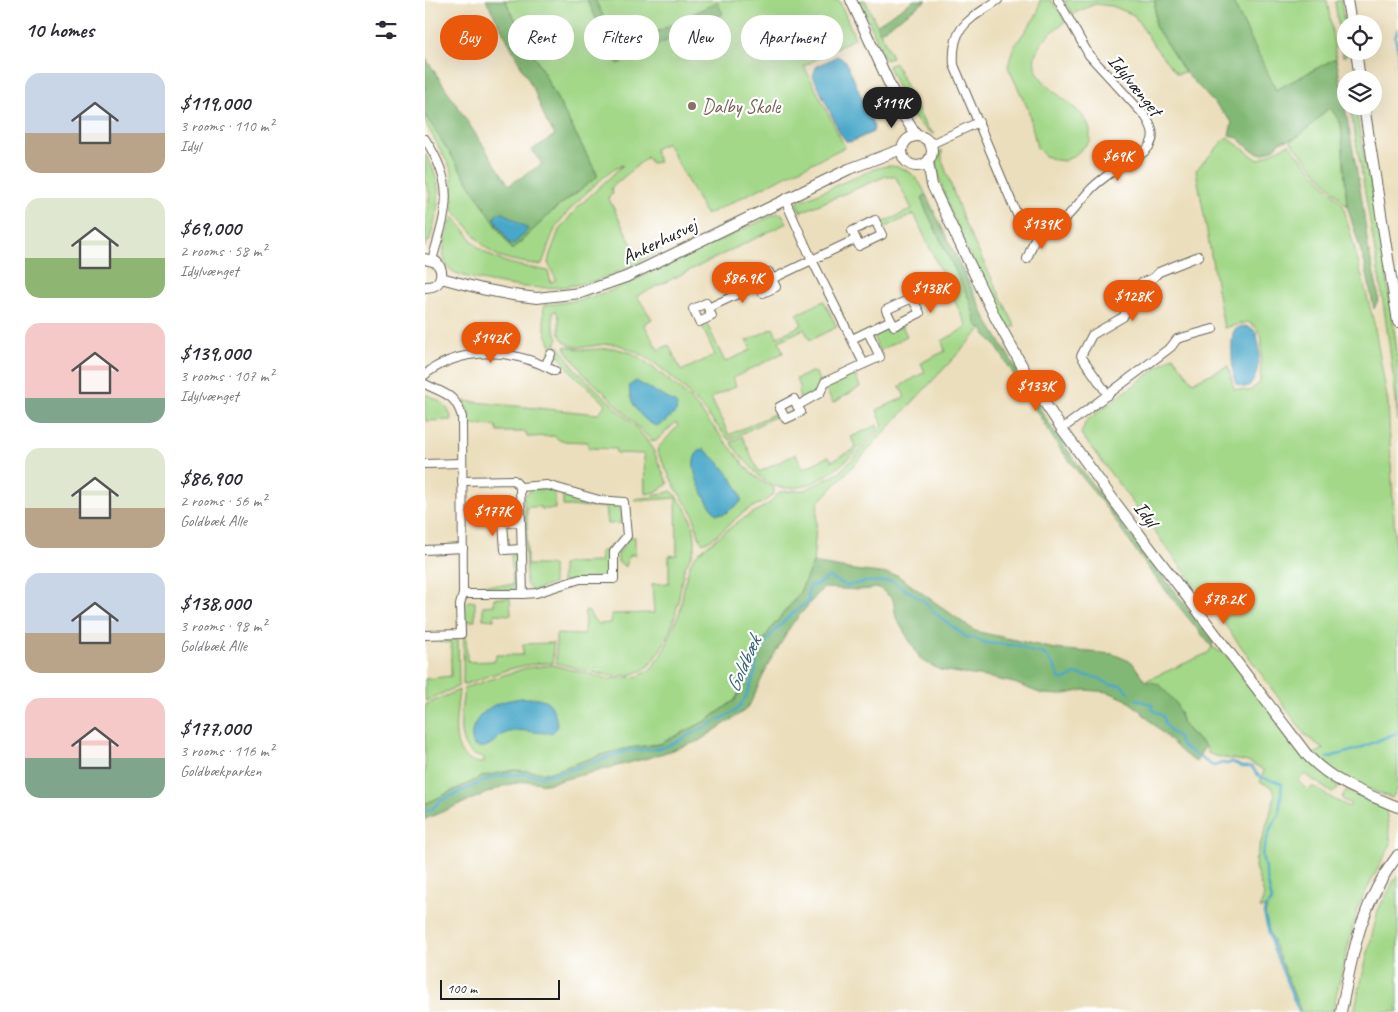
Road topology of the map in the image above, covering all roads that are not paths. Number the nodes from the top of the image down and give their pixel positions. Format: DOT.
graph roads {
  1 [pos="851,0"];
  2 [pos="997,0"];
  3 [pos="1058,0"];
  4 [pos="1347,0"];
  5 [pos="1350,15"];
  6 [pos="1366,115"];
  7 [pos="904,116"];
  8 [pos="979,122"];
  9 [pos="917,135"];
  10 [pos="425,138"];
  11 [pos="931,144"];
  12 [pos="904,149"];
  13 [pos="927,162"];
  14 [pos="916,166"];
  15 [pos="933,185"];
  16 [pos="785,200"];
  17 [pos="1037,233"];
  18 [pos="855,239"];
  19 [pos="1199,256"];
  20 [pos="1027,259"];
  21 [pos="428,260"];
  22 [pos="812,260"];
  23 [pos="441,278"];
  24 [pos="425,287"];
  25 [pos="708,308"];
  26 [pos="891,320"];
  27 [pos="1398,322"];
  28 [pos="1213,329"];
  29 [pos="868,332"];
  30 [pos="852,339"];
  31 [pos="551,354"];
  32 [pos="863,364"];
  33 [pos="545,366"];
  34 [pos="555,371"];
  35 [pos="425,375"];
  36 [pos="425,384"];
  37 [pos="1108,395"];
  38 [pos="797,406"];
  39 [pos="1062,429"];
  40 [pos="461,463"];
  41 [pos="425,464"];
  42 [pos="462,481"];
  43 [pos="520,487"];
  44 [pos="521,522"];
  45 [pos="463,548"];
  46 [pos="522,549"];
  47 [pos="425,550"];
  48 [pos="463,594"];
  49 [pos="523,594"];
  50 [pos="425,635"];
  51 [pos="1398,807"];
  52 [pos="1398,855"];
  53 [pos="1341,1012"];
  1 -- 7 [label="street"];
  2 -- 8 [label="street"];
  3 -- 17 [label="street, Idylvænget"];
  4 -- 5 [label="street"];
  6 -- 27 [label="street"];
  7 -- 9 [label="street"];
  7 -- 12 [label="street"];
  8 -- 11 [label="street"];
  8 -- 17 [label="street"];
  9 -- 11 [label="street"];
  9 -- 12 [label="street"];
  10 -- 21 [label="street"];
  11 -- 13 [label="street"];
  12 -- 14 [label="street"];
  12 -- 16 [label="street, Ankerhusvej"];
  13 -- 14 [label="street"];
  13 -- 15 [label="street, Idyl"];
  14 -- 15 [label="street, Idyl"];
  15 -- 39 [label="street, Idyl"];
  16 -- 22 [label="street"];
  16 -- 23 [label="street, Ankerhusvej"];
  17 -- 20 [label="street"];
  18 -- 22 [label="street"];
  19 -- 37 [label="street"];
  21 -- 23 [label="street"];
  22 -- 25 [label="street"];
  22 -- 30 [label="street"];
  23 -- 24 [label="street"];
  26 -- 29 [label="street"];
  28 -- 37 [label="street"];
  29 -- 30 [label="street"];
  29 -- 32 [label="street"];
  30 -- 32 [label="street"];
  31 -- 33 [label="street"];
  32 -- 38 [label="street"];
  33 -- 34 [label="street"];
  33 -- 35 [label="street"];
  36 -- 40 [label="street"];
  37 -- 39 [label="street"];
  39 -- 51 [label="street, Idyl"];
  40 -- 41 [label="street"];
  40 -- 42 [label="street"];
  42 -- 43 [label="street"];
  42 -- 45 [label="street"];
  43 -- 44 [label="street"];
  43 -- 49 [label="street"];
  44 -- 46 [label="street"];
  44 -- 46 [label="street"];
  45 -- 47 [label="street"];
  45 -- 48 [label="street"];
  46 -- 49 [label="street"];
  48 -- 49 [label="street"];
  48 -- 50 [label="street"];
  52 -- 53 [label="street"];
}
